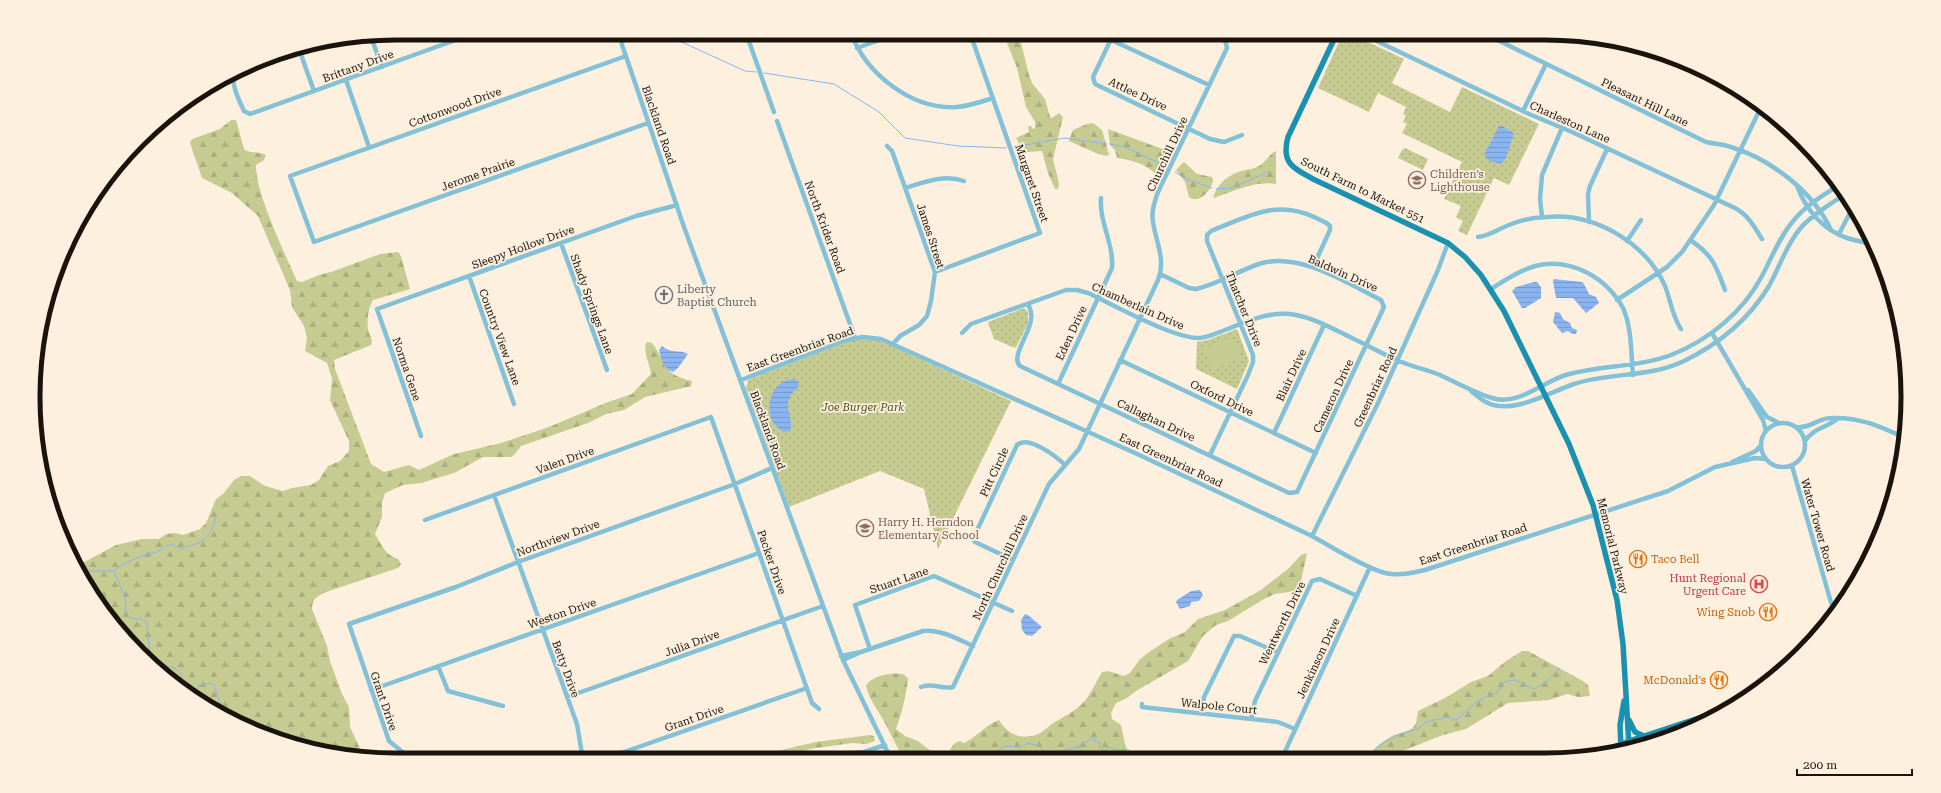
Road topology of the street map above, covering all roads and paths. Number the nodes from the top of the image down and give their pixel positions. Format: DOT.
graph roads {
  1 [pos="446,40"];
  2 [pos="455,40"];
  3 [pos="623,40"];
  4 [pos="748,40"];
  5 [pos="854,40"];
  6 [pos="879,40"];
  7 [pos="972,40"];
  8 [pos="1111,40"];
  9 [pos="1223,40"];
  10 [pos="1334,40"];
  11 [pos="1379,40"];
  12 [pos="1497,40"];
  13 [pos="373,41"];
  14 [pos="447,43"];
  15 [pos="857,48"];
  16 [pos="300,53"];
  17 [pos="626,56"];
  18 [pos="1546,64"];
  19 [pos="382,66"];
  20 [pos="233,80"];
  21 [pos="346,80"];
  22 [pos="1209,86"];
  23 [pos="314,91"];
  24 [pos="993,98"];
  25 [pos="1523,111"];
  26 [pos="774,112"];
  27 [pos="1759,112"];
  28 [pos="777,121"];
  29 [pos="648,122"];
  30 [pos="1188,128"];
  31 [pos="1562,128"];
  32 [pos="1242,135"];
  33 [pos="887,146"];
  34 [pos="369,148"];
  35 [pos="1607,148"];
  36 [pos="1740,151"];
  37 [pos="290,176"];
  38 [pos="964,181"];
  39 [pos="1797,186"];
  40 [pos="905,188"];
  41 [pos="1834,188"];
  42 [pos="1840,197"];
  43 [pos="1101,198"];
  44 [pos="1717,199"];
  45 [pos="1813,203"];
  46 [pos="677,205"];
  47 [pos="1808,207"];
  48 [pos="1820,212"];
  49 [pos="1850,213"];
  50 [pos="1815,216"];
  51 [pos="1542,217"];
  52 [pos="1641,220"];
  53 [pos="1588,222"];
  54 [pos="1831,230"];
  55 [pos="1839,234"];
  56 [pos="1478,237"];
  57 [pos="1762,239"];
  58 [pos="1690,240"];
  59 [pos="1627,241"];
  60 [pos="1866,242"];
  61 [pos="561,243"];
  62 [pos="1448,243"];
  63 [pos="1313,267"];
  64 [pos="935,272"];
  65 [pos="1160,274"];
  66 [pos="1657,274"];
  67 [pos="469,276"];
  68 [pos="1222,279"];
  69 [pos="1491,289"];
  70 [pos="1725,290"];
  71 [pos="1751,294"];
  72 [pos="1098,298"];
  73 [pos="1617,300"];
  74 [pos="1759,300"];
  75 [pos="1382,301"];
  76 [pos="1028,304"];
  77 [pos="377,309"];
  78 [pos="1140,317"];
  79 [pos="1241,324"];
  80 [pos="1324,325"];
  81 [pos="1681,329"];
  82 [pos="962,333"];
  83 [pos="1712,333"];
  84 [pos="855,338"];
  85 [pos="1718,342"];
  86 [pos="893,344"];
  87 [pos="1366,345"];
  88 [pos="1120,360"];
  89 [pos="1397,360"];
  90 [pos="1632,364"];
  91 [pos="607,370"];
  92 [pos="1632,375"];
  93 [pos="741,380"];
  94 [pos="1741,383"];
  95 [pos="1058,384"];
  96 [pos="1541,385"];
  97 [pos="1466,387"];
  98 [pos="1546,394"];
  99 [pos="1100,403"];
  100 [pos="514,404"];
  101 [pos="1230,412"];
  102 [pos="711,417"];
  103 [pos="1837,419"];
  104 [pos="1779,423"];
  105 [pos="1796,427"];
  106 [pos="1086,431"];
  107 [pos="1766,431"];
  108 [pos="1274,433"];
  109 [pos="1899,435"];
  110 [pos="421,436"];
  111 [pos="1805,441"];
  112 [pos="1761,444"];
  113 [pos="1316,453"];
  114 [pos="1210,455"];
  115 [pos="1766,459"];
  116 [pos="1729,464"];
  117 [pos="1065,465"];
  118 [pos="1792,466"];
  119 [pos="772,468"];
  120 [pos="735,484"];
  121 [pos="1291,494"];
  122 [pos="494,495"];
  123 [pos="1597,515"];
  124 [pos="425,520"];
  125 [pos="1312,536"];
  126 [pos="759,553"];
  127 [pos="1013,560"];
  128 [pos="518,562"];
  129 [pos="1370,567"];
  130 [pos="1357,596"];
  131 [pos="993,603"];
  132 [pos="823,606"];
  133 [pos="1832,607"];
  134 [pos="1012,612"];
  135 [pos="782,620"];
  136 [pos="349,624"];
  137 [pos="543,629"];
  138 [pos="973,646"];
  139 [pos="870,648"];
  140 [pos="1277,652"];
  141 [pos="842,658"];
  142 [pos="438,666"];
  143 [pos="921,687"];
  144 [pos="807,688"];
  145 [pos="1626,688"];
  146 [pos="371,690"];
  147 [pos="567,697"];
  148 [pos="1142,704"];
  149 [pos="503,706"];
  150 [pos="819,710"];
  151 [pos="1201,714"];
  152 [pos="1627,716"];
  153 [pos="1251,719"];
  154 [pos="1697,719"];
  155 [pos="1295,729"];
  156 [pos="1646,735"];
  157 [pos="1642,739"];
  158 [pos="1629,743"];
  159 [pos="1630,743"];
  160 [pos="1621,744"];
  161 [pos="884,745"];
  162 [pos="404,753"];
  163 [pos="583,753"];
  164 [pos="619,753"];
  165 [pos="852,753"];
  166 [pos="888,753"];
  167 [pos="1284,753"];
  1 -- 14 [label="street"];
  2 -- 14 [label="street, Brittany Drive"];
  3 -- 17 [label="street, Blackland Road"];
  4 -- 26 [label="street"];
  5 -- 15 [label="street"];
  6 -- 15 [label="street"];
  7 -- 24 [label="street, Margaret Street"];
  8 -- 22 [label="street"];
  8 -- 30 [label="street, Attlee Drive"];
  9 -- 22 [label="street, Churchill Drive"];
  10 -- 62 [label="main road, South Farm to Market 551"];
  11 -- 25 [label="street, Charleston Lane"];
  12 -- 18 [label="street, Pleasant Hill Lane"];
  13 -- 19 [label="street"];
  14 -- 19 [label="street, Brittany Drive"];
  15 -- 24 [label="street"];
  16 -- 23 [label="street"];
  17 -- 29 [label="street, Blackland Road"];
  17 -- 34 [label="street, Cottonwood Drive"];
  18 -- 25 [label="street"];
  18 -- 36 [label="street, Pleasant Hill Lane"];
  19 -- 21 [label="street, Brittany Drive"];
  20 -- 23 [label="street, Brittany Drive"];
  21 -- 23 [label="street, Brittany Drive"];
  21 -- 34 [label="street"];
  22 -- 30 [label="street, Churchill Drive"];
  24 -- 64 [label="street, Margaret Street"];
  25 -- 31 [label="street, Charleston Lane"];
  27 -- 36 [label="street"];
  28 -- 84 [label="street, North Krider Road"];
  29 -- 37 [label="street, Jerome Prairie"];
  29 -- 46 [label="street, Blackland Road"];
  30 -- 32 [label="street, Attlee Drive"];
  30 -- 65 [label="street, Churchill Drive"];
  31 -- 35 [label="street, Charleston Lane"];
  31 -- 51 [label="street"];
  33 -- 40 [label="street, James Street"];
  34 -- 37 [label="street, Cottonwood Drive"];
  35 -- 44 [label="street, Charleston Lane"];
  35 -- 53 [label="street"];
  36 -- 39 [label="street, Pleasant Hill Lane"];
  36 -- 44 [label="street"];
  38 -- 40 [label="street"];
  39 -- 45 [label="street, Pleasant Hill Lane"];
  39 -- 47 [label="street, Pleasant Hill Lane"];
  40 -- 64 [label="street, James Street"];
  41 -- 45 [label="street, Chamberlain Drive"];
  42 -- 48 [label="street, Chamberlain Drive"];
  43 -- 72 [label="street, Eden Drive"];
  44 -- 57 [label="street, Charleston Lane"];
  44 -- 58 [label="street"];
  45 -- 47 [label="street, Chamberlain Drive"];
  45 -- 48 [label="street, Pleasant Hill Lane"];
  46 -- 61 [label="street, Sleepy Hollow Drive"];
  46 -- 93 [label="street, Blackland Road"];
  47 -- 50 [label="street, Pleasant Hill Lane"];
  47 -- 71 [label="street, Chamberlain Drive"];
  48 -- 50 [label="street, Chamberlain Drive"];
  48 -- 54 [label="street, Pleasant Hill Lane"];
  49 -- 55 [label="street"];
  50 -- 54 [label="street, Pleasant Hill Lane"];
  50 -- 74 [label="street, Chamberlain Drive"];
  51 -- 53 [label="street"];
  51 -- 56 [label="street"];
  52 -- 59 [label="street"];
  53 -- 59 [label="street"];
  54 -- 55 [label="street, Pleasant Hill Lane"];
  55 -- 60 [label="street, Pleasant Hill Lane"];
  58 -- 66 [label="street"];
  58 -- 70 [label="street"];
  59 -- 66 [label="street"];
  61 -- 67 [label="street, Sleepy Hollow Drive"];
  61 -- 91 [label="street, Shady Springs Lane"];
  62 -- 69 [label="main road"];
  62 -- 89 [label="street, Greenbriar Road"];
  63 -- 68 [label="street, Baldwin Drive"];
  63 -- 68 [label="street, Thatcher Drive"];
  63 -- 75 [label="street, Baldwin Drive"];
  64 -- 86 [label="street, James Street"];
  65 -- 68 [label="street, Baldwin Drive"];
  65 -- 78 [label="street, Churchill Drive"];
  66 -- 73 [label="street"];
  66 -- 81 [label="street"];
  67 -- 77 [label="street, Sleepy Hollow Drive"];
  67 -- 100 [label="street, Country View Lane"];
  68 -- 79 [label="street, Thatcher Drive"];
  69 -- 73 [label="street"];
  69 -- 96 [label="main road"];
  71 -- 74 [label="street"];
  71 -- 83 [label="street, Chamberlain Drive"];
  72 -- 76 [label="street, Chamberlain Drive"];
  72 -- 78 [label="street, Chamberlain Drive"];
  72 -- 95 [label="street, Eden Drive"];
  73 -- 90 [label="street"];
  74 -- 85 [label="street, Chamberlain Drive"];
  75 -- 87 [label="street, Cameron Drive"];
  76 -- 82 [label="street, Chamberlain Drive"];
  76 -- 95 [label="street, Callaghan Drive"];
  77 -- 110 [label="street, Norma Gene"];
  78 -- 79 [label="street, Chamberlain Drive"];
  78 -- 88 [label="street, Churchill Drive"];
  79 -- 80 [label="street, Chamberlain Drive"];
  79 -- 101 [label="street, Thatcher Drive"];
  80 -- 87 [label="street, Chamberlain Drive"];
  80 -- 108 [label="street, Blair Drive"];
  83 -- 85 [label="street"];
  83 -- 90 [label="street, Chamberlain Drive"];
  84 -- 86 [label="street, East Greenbriar Road"];
  84 -- 93 [label="street, East Greenbriar Road"];
  85 -- 92 [label="street, Chamberlain Drive"];
  85 -- 94 [label="street"];
  86 -- 106 [label="street, East Greenbriar Road"];
  87 -- 89 [label="street, Chamberlain Drive"];
  87 -- 113 [label="street, Cameron Drive"];
  88 -- 99 [label="street, Churchill Drive"];
  88 -- 101 [label="street, Oxford Drive"];
  89 -- 97 [label="street, Chamberlain Drive"];
  89 -- 125 [label="street, Greenbriar Road"];
  90 -- 92 [label="street"];
  90 -- 96 [label="street, Chamberlain Drive"];
  92 -- 98 [label="street, Chamberlain Drive"];
  93 -- 119 [label="street, Blackland Road"];
  94 -- 104 [label="street"];
  94 -- 107 [label="street"];
  95 -- 99 [label="street, Callaghan Drive"];
  96 -- 97 [label="street, Chamberlain Drive"];
  96 -- 98 [label="main road, Memorial Parkway"];
  97 -- 98 [label="street, Chamberlain Drive"];
  98 -- 123 [label="main road, Memorial Parkway"];
  99 -- 106 [label="street, Churchill Drive"];
  99 -- 114 [label="street, Callaghan Drive"];
  101 -- 108 [label="street, Oxford Drive"];
  101 -- 114 [label="street, Thatcher Drive"];
  102 -- 120 [label="street, Packer Drive"];
  102 -- 122 [label="street, Valen Drive"];
  103 -- 105 [label="street"];
  103 -- 109 [label="street"];
  103 -- 111 [label="street"];
  104 -- 105 [label="street"];
  104 -- 107 [label="street"];
  105 -- 111 [label="street"];
  106 -- 117 [label="street, North Churchill Drive"];
  106 -- 125 [label="street, East Greenbriar Road"];
  107 -- 112 [label="street"];
  108 -- 113 [label="street, Oxford Drive"];
  111 -- 118 [label="street"];
  112 -- 115 [label="street"];
  112 -- 116 [label="street"];
  113 -- 121 [label="street, Cameron Drive"];
  114 -- 121 [label="street, Callaghan Drive"];
  115 -- 116 [label="street"];
  115 -- 118 [label="street"];
  116 -- 123 [label="street, East Greenbriar Road"];
  117 -- 127 [label="street, North Churchill Drive"];
  117 -- 127 [label="street, Pitt Circle"];
  118 -- 133 [label="street, Water Tower Road"];
  119 -- 120 [label="street, Northview Drive"];
  119 -- 132 [label="street, Blackland Road"];
  120 -- 126 [label="street, Packer Drive"];
  120 -- 128 [label="street, Northview Drive"];
  122 -- 124 [label="street, Valen Drive"];
  122 -- 128 [label="street, Betty Drive"];
  123 -- 129 [label="street, East Greenbriar Road"];
  123 -- 145 [label="main road, Memorial Parkway"];
  125 -- 129 [label="street, East Greenbriar Road"];
  126 -- 135 [label="street, Packer Drive"];
  126 -- 137 [label="street, Weston Drive"];
  127 -- 131 [label="street, North Churchill Drive"];
  128 -- 136 [label="street, Northview Drive"];
  128 -- 137 [label="street, Betty Drive"];
  129 -- 130 [label="street, Jenkinson Drive"];
  130 -- 140 [label="street, Wentworth Drive"];
  130 -- 155 [label="street, Jenkinson Drive"];
  131 -- 134 [label="street, Stuart Lane"];
  131 -- 138 [label="street, North Churchill Drive"];
  131 -- 139 [label="street, Stuart Lane"];
  132 -- 135 [label="street, Julia Drive"];
  132 -- 141 [label="street, Blackland Road"];
  135 -- 144 [label="street, Packer Drive"];
  135 -- 147 [label="street, Julia Drive"];
  136 -- 146 [label="street, Grant Drive"];
  137 -- 142 [label="street, Weston Drive"];
  137 -- 147 [label="street, Betty Drive"];
  138 -- 139 [label="street"];
  138 -- 143 [label="street, North Churchill Drive"];
  139 -- 141 [label="street"];
  140 -- 151 [label="street"];
  140 -- 153 [label="street, Wentworth Drive"];
  141 -- 161 [label="street, Blackland Road"];
  142 -- 146 [label="street, Weston Drive"];
  142 -- 149 [label="street"];
  144 -- 150 [label="street, Packer Drive"];
  144 -- 164 [label="street, Grant Drive"];
  145 -- 152 [label="main road"];
  145 -- 160 [label="main road"];
  146 -- 162 [label="street, Grant Drive"];
  147 -- 163 [label="street, Betty Drive"];
  148 -- 151 [label="street, Walpole Court"];
  151 -- 153 [label="street, Walpole Court"];
  152 -- 156 [label="main road"];
  152 -- 158 [label="main road"];
  153 -- 155 [label="street, Walpole Court"];
  154 -- 156 [label="main road"];
  155 -- 167 [label="street, Jenkinson Drive"];
  156 -- 157 [label="main road"];
  156 -- 159 [label="main road"];
  161 -- 165 [label="street"];
  161 -- 166 [label="street, Blackland Road"];
}
